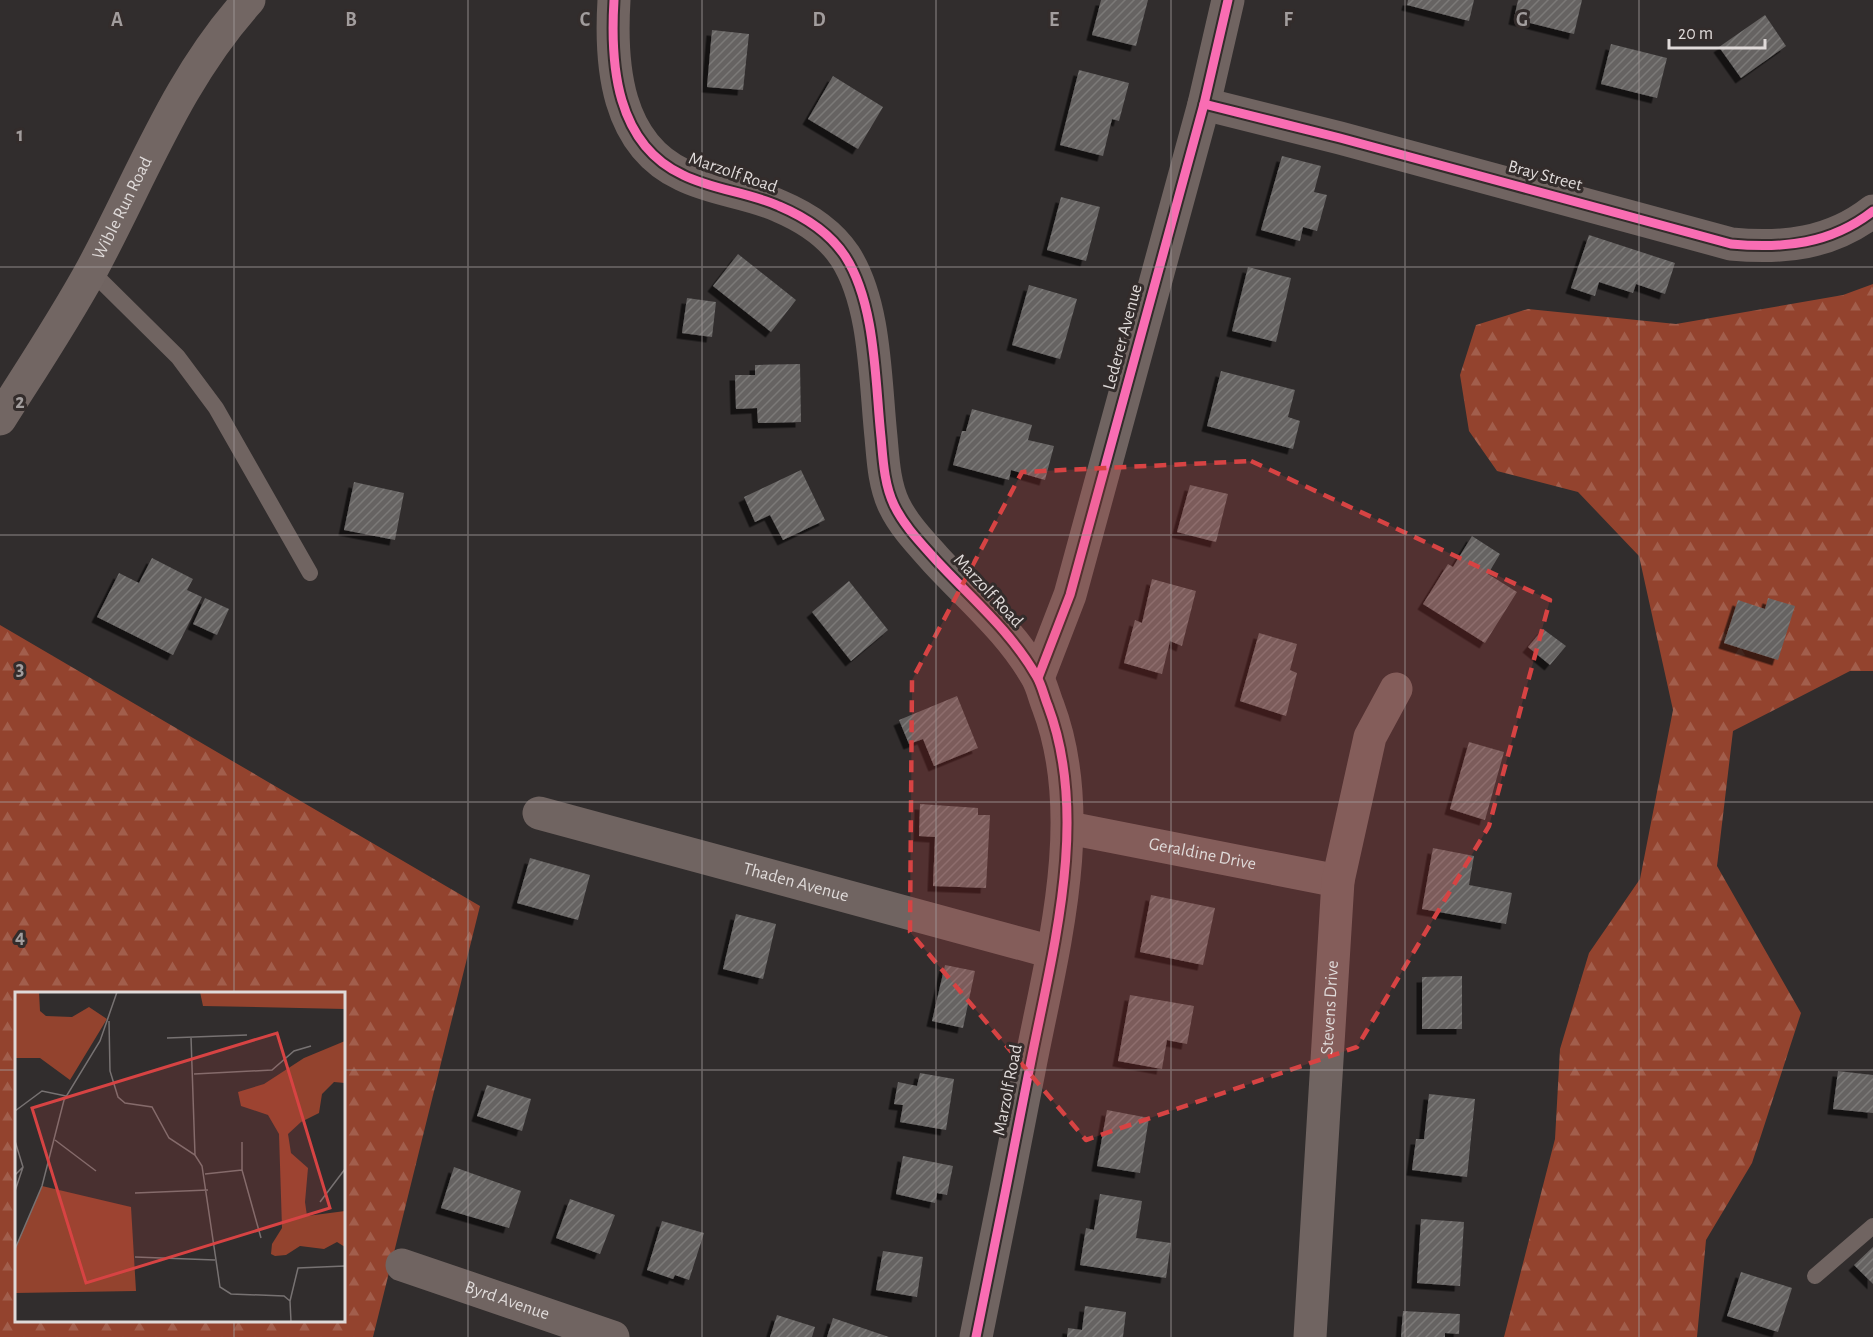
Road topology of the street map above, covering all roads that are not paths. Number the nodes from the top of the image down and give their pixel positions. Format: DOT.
graph roads {
  1 [pos="249,0"];
  2 [pos="614,0"];
  3 [pos="1228,0"];
  4 [pos="1204,104"];
  5 [pos="1873,211"];
  6 [pos="91,271"];
  7 [pos="0,419"];
  8 [pos="310,573"];
  9 [pos="1038,678"];
  10 [pos="1396,689"];
  11 [pos="539,813"];
  12 [pos="1069,828"];
  13 [pos="1338,881"];
  14 [pos="1052,952"];
  15 [pos="1873,1226"];
  16 [pos="402,1266"];
  17 [pos="1815,1276"];
  18 [pos="613,1337"];
  19 [pos="976,1337"];
  20 [pos="1310,1337"];
  1 -- 6 [label="street, Wible Run Road"];
  2 -- 9 [label="street, Marzolf Road"];
  3 -- 4 [label="street, Lederer Avenue"];
  4 -- 5 [label="street, Bray Street"];
  4 -- 9 [label="street, Lederer Avenue"];
  6 -- 7 [label="street, Wible Run Road"];
  6 -- 8 [label="lane"];
  9 -- 12 [label="street, Marzolf Road"];
  10 -- 13 [label="street, Stevens Drive"];
  11 -- 14 [label="street, Thaden Avenue"];
  12 -- 13 [label="street, Geraldine Drive"];
  12 -- 14 [label="street, Marzolf Road"];
  13 -- 20 [label="street, Stevens Drive"];
  14 -- 19 [label="street, Marzolf Road"];
  15 -- 17 [label="lane"];
  16 -- 18 [label="street, Byrd Avenue"];
}
